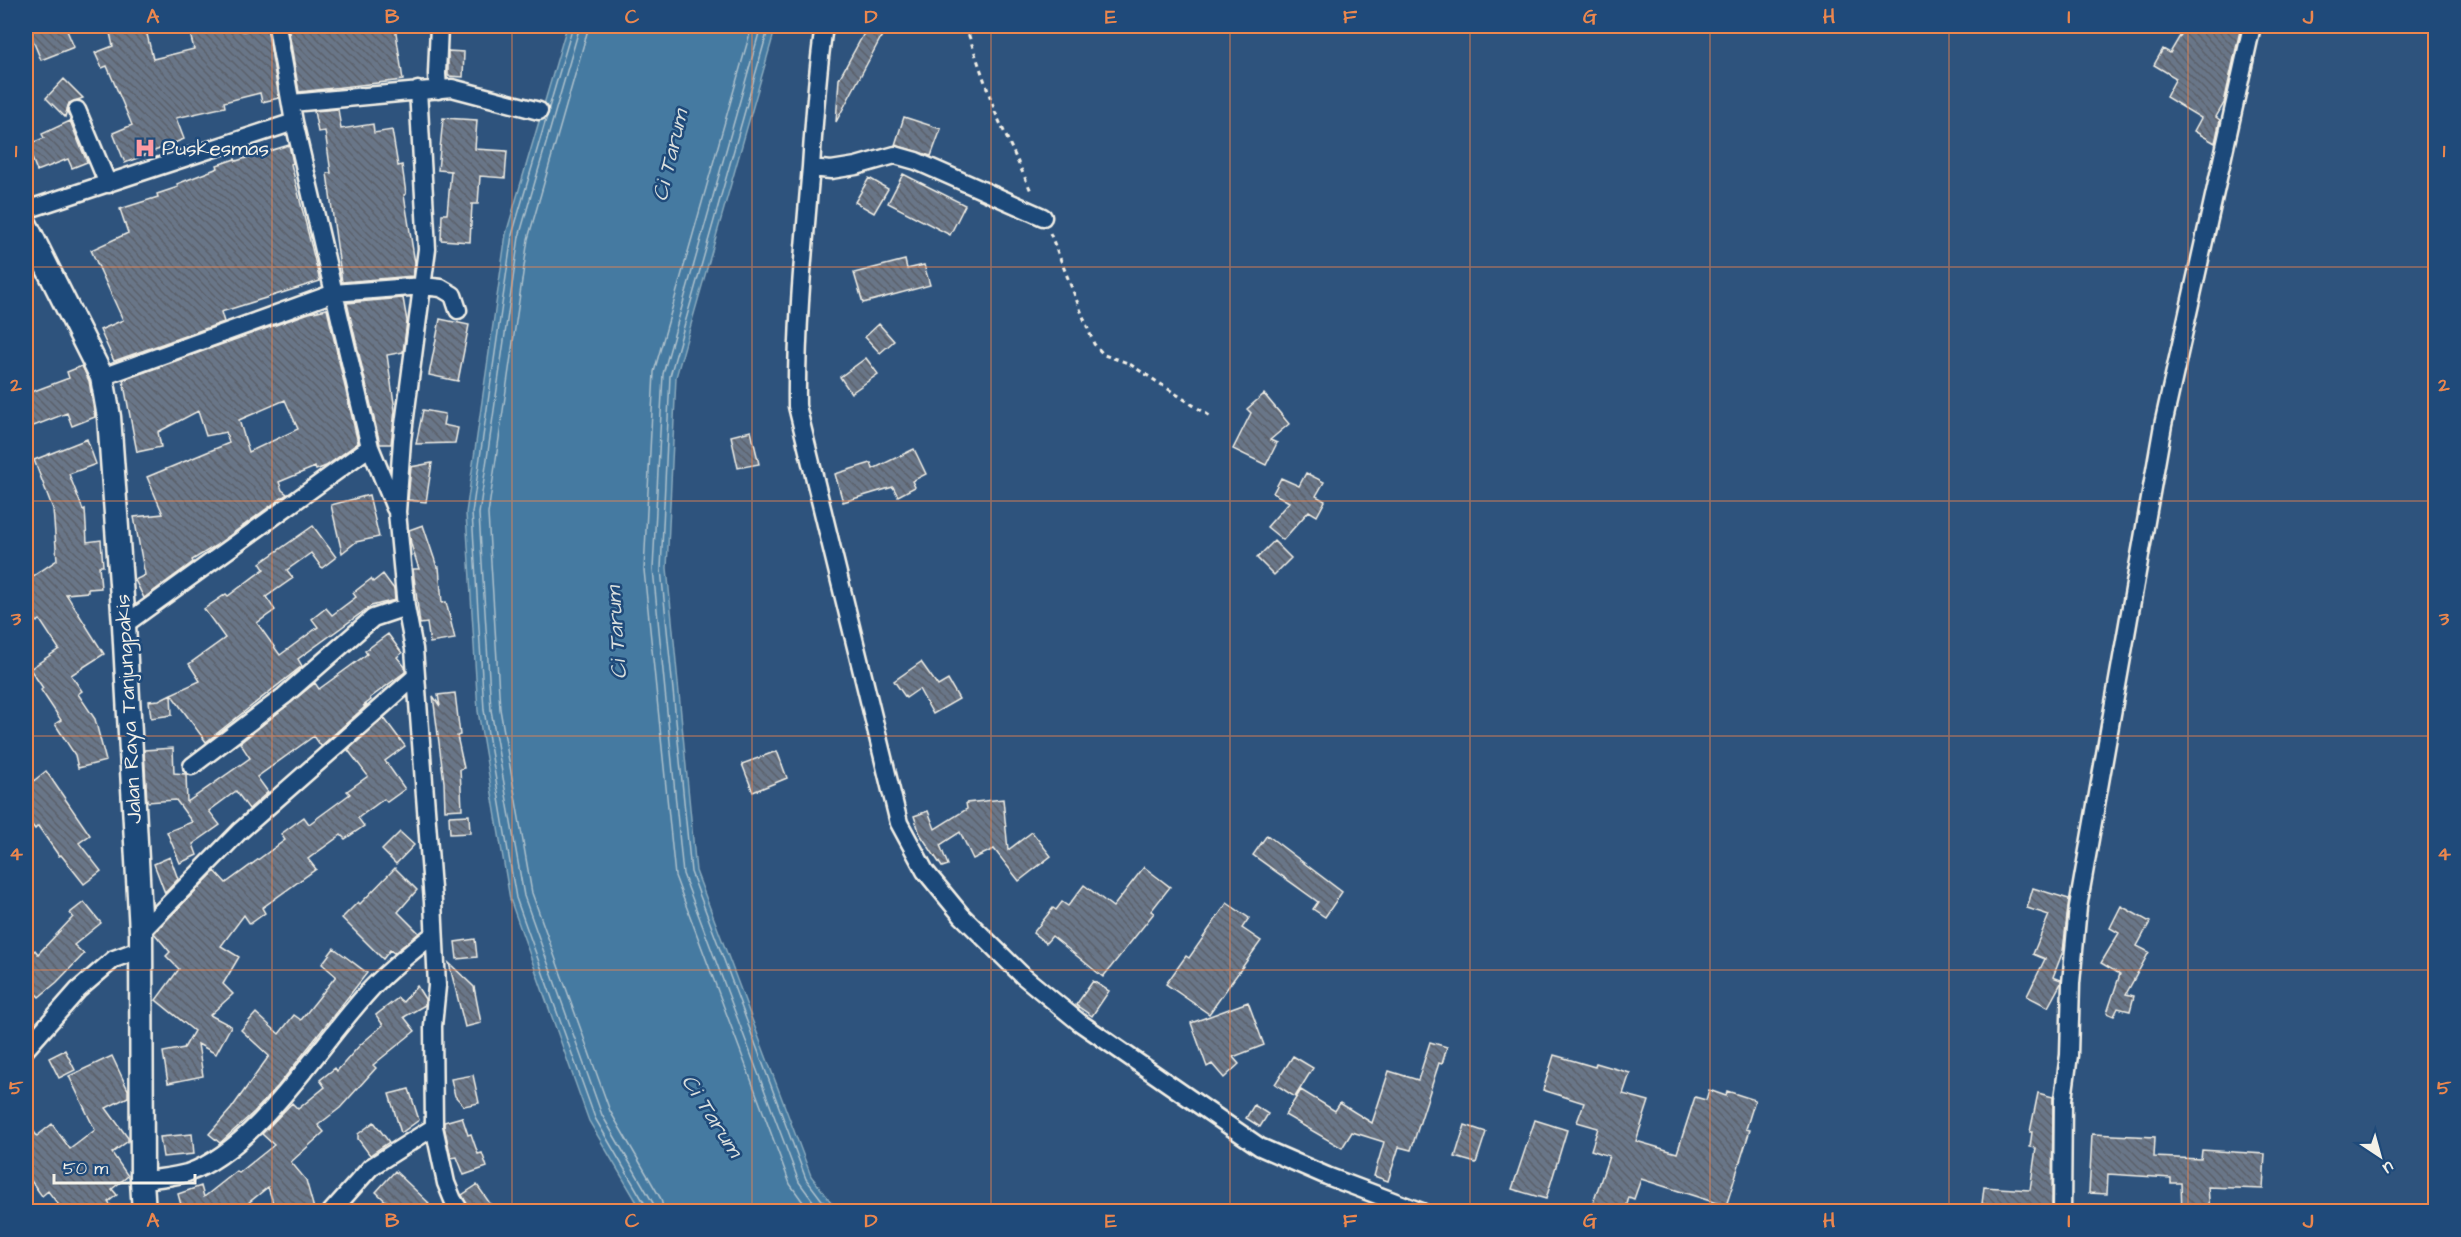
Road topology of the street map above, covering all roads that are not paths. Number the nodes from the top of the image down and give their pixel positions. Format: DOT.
graph roads {
  1 [pos="277,26"];
  2 [pos="439,26"];
  3 [pos="825,26"];
  4 [pos="2253,26"];
  5 [pos="418,90"];
  6 [pos="438,90"];
  7 [pos="292,103"];
  8 [pos="77,110"];
  9 [pos="539,111"];
  10 [pos="294,122"];
  11 [pos="811,168"];
  12 [pos="108,184"];
  13 [pos="26,210"];
  14 [pos="1043,217"];
  15 [pos="26,225"];
  16 [pos="423,286"];
  17 [pos="334,293"];
  18 [pos="458,310"];
  19 [pos="102,377"];
  20 [pos="370,447"];
  21 [pos="397,512"];
  22 [pos="406,607"];
  23 [pos="124,625"];
  24 [pos="416,677"];
  25 [pos="192,766"];
  26 [pos="434,934"];
  27 [pos="139,945"];
  28 [pos="26,1049"];
  29 [pos="434,1127"];
  30 [pos="142,1181"];
  31 [pos="144,1212"];
  32 [pos="331,1212"];
  33 [pos="461,1212"];
  34 [pos="1422,1212"];
  35 [pos="2062,1212"];
  1 -- 7 [label="street"];
  2 -- 6 [label="street"];
  3 -- 11 [label="street"];
  4 -- 35 [label="street"];
  5 -- 6 [label="street"];
  5 -- 7 [label="street"];
  5 -- 16 [label="street"];
  6 -- 9 [label="street"];
  7 -- 10 [label="street"];
  8 -- 12 [label="street"];
  10 -- 12 [label="street"];
  10 -- 17 [label="street"];
  11 -- 14 [label="street"];
  11 -- 34 [label="street"];
  12 -- 13 [label="street"];
  15 -- 19 [label="street, Jalan Raya Tanjungpakis"];
  16 -- 17 [label="street"];
  16 -- 18 [label="street"];
  16 -- 21 [label="street"];
  17 -- 19 [label="street"];
  17 -- 20 [label="street"];
  19 -- 23 [label="street, Jalan Raya Tanjungpakis"];
  20 -- 21 [label="street"];
  20 -- 23 [label="street"];
  21 -- 22 [label="street"];
  22 -- 24 [label="street"];
  22 -- 25 [label="street"];
  23 -- 27 [label="street, Jalan Raya Tanjungpakis"];
  24 -- 26 [label="street"];
  24 -- 27 [label="street"];
  26 -- 29 [label="street"];
  26 -- 30 [label="street"];
  27 -- 28 [label="street"];
  27 -- 30 [label="street, Jalan Raya Tanjungpakis"];
  29 -- 32 [label="street"];
  29 -- 33 [label="street"];
  30 -- 31 [label="street, Jalan Raya Tanjungpakis"];
}
